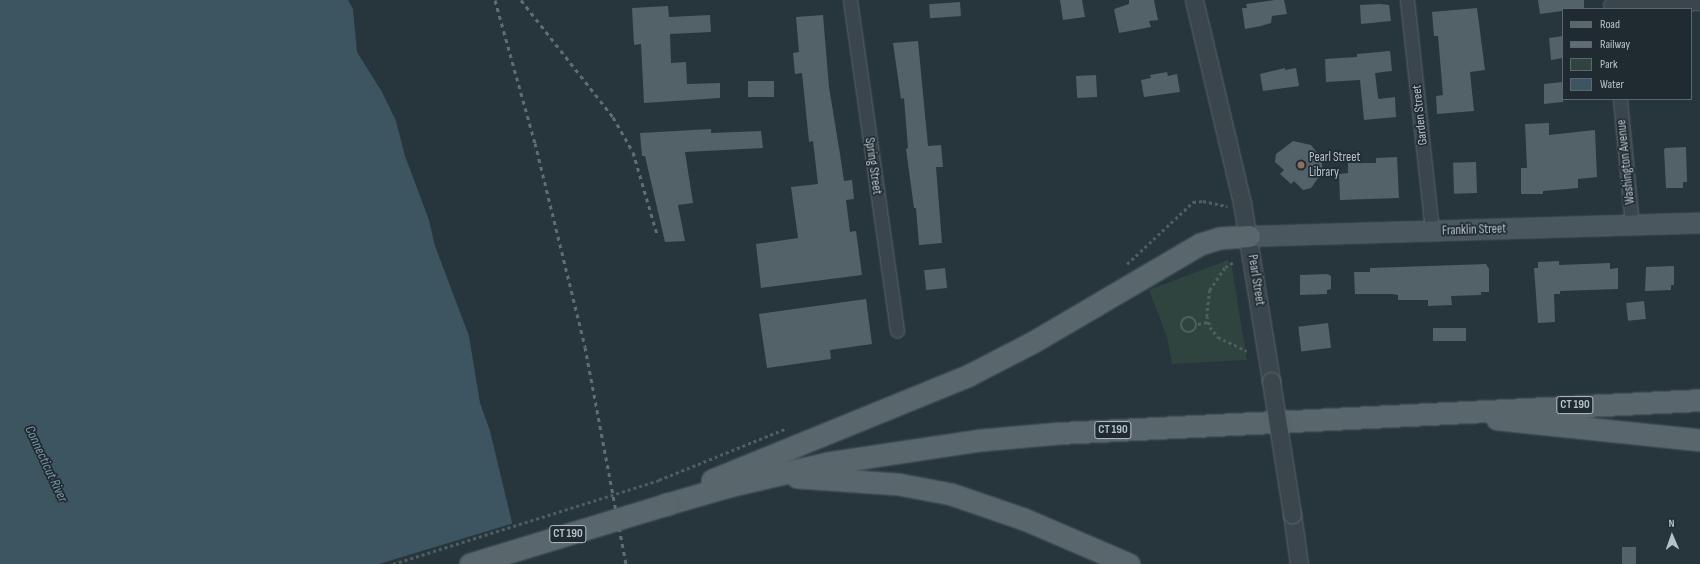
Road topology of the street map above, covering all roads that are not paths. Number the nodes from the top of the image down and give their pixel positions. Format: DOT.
graph roads {
  1 [pos="850,0"];
  2 [pos="1194,0"];
  3 [pos="1407,0"];
  4 [pos="1700,3"];
  5 [pos="1610,5"];
  6 [pos="1620,100"];
  7 [pos="1700,223"];
  8 [pos="1632,225"];
  9 [pos="1432,231"];
  10 [pos="1249,236"];
  11 [pos="897,331"];
  12 [pos="1700,400"];
  13 [pos="1451,413"];
  14 [pos="1700,440"];
  15 [pos="777,474"];
  16 [pos="674,502"];
  17 [pos="470,564"];
  18 [pos="1129,564"];
  19 [pos="1299,564"];
  1 -- 11 [label="street, Spring Street"];
  2 -- 10 [label="street, Pearl Street"];
  3 -- 9 [label="street, Garden Street"];
  4 -- 5 [label="street"];
  6 -- 8 [label="street, Washington Avenue"];
  7 -- 8 [label="main road, Franklin Street"];
  8 -- 9 [label="main road, Franklin Street"];
  9 -- 10 [label="main road, Franklin Street"];
  10 -- 16 [label="main road"];
  10 -- 19 [label="street, Pearl Street, bridge"];
  12 -- 13 [label="main road, CT 190"];
  13 -- 14 [label="main road, CT 190"];
  13 -- 15 [label="main road, CT 190"];
  15 -- 16 [label="main road, CT 190"];
  15 -- 18 [label="main road"];
  16 -- 17 [label="main road, CT 190, bridge"];
}
